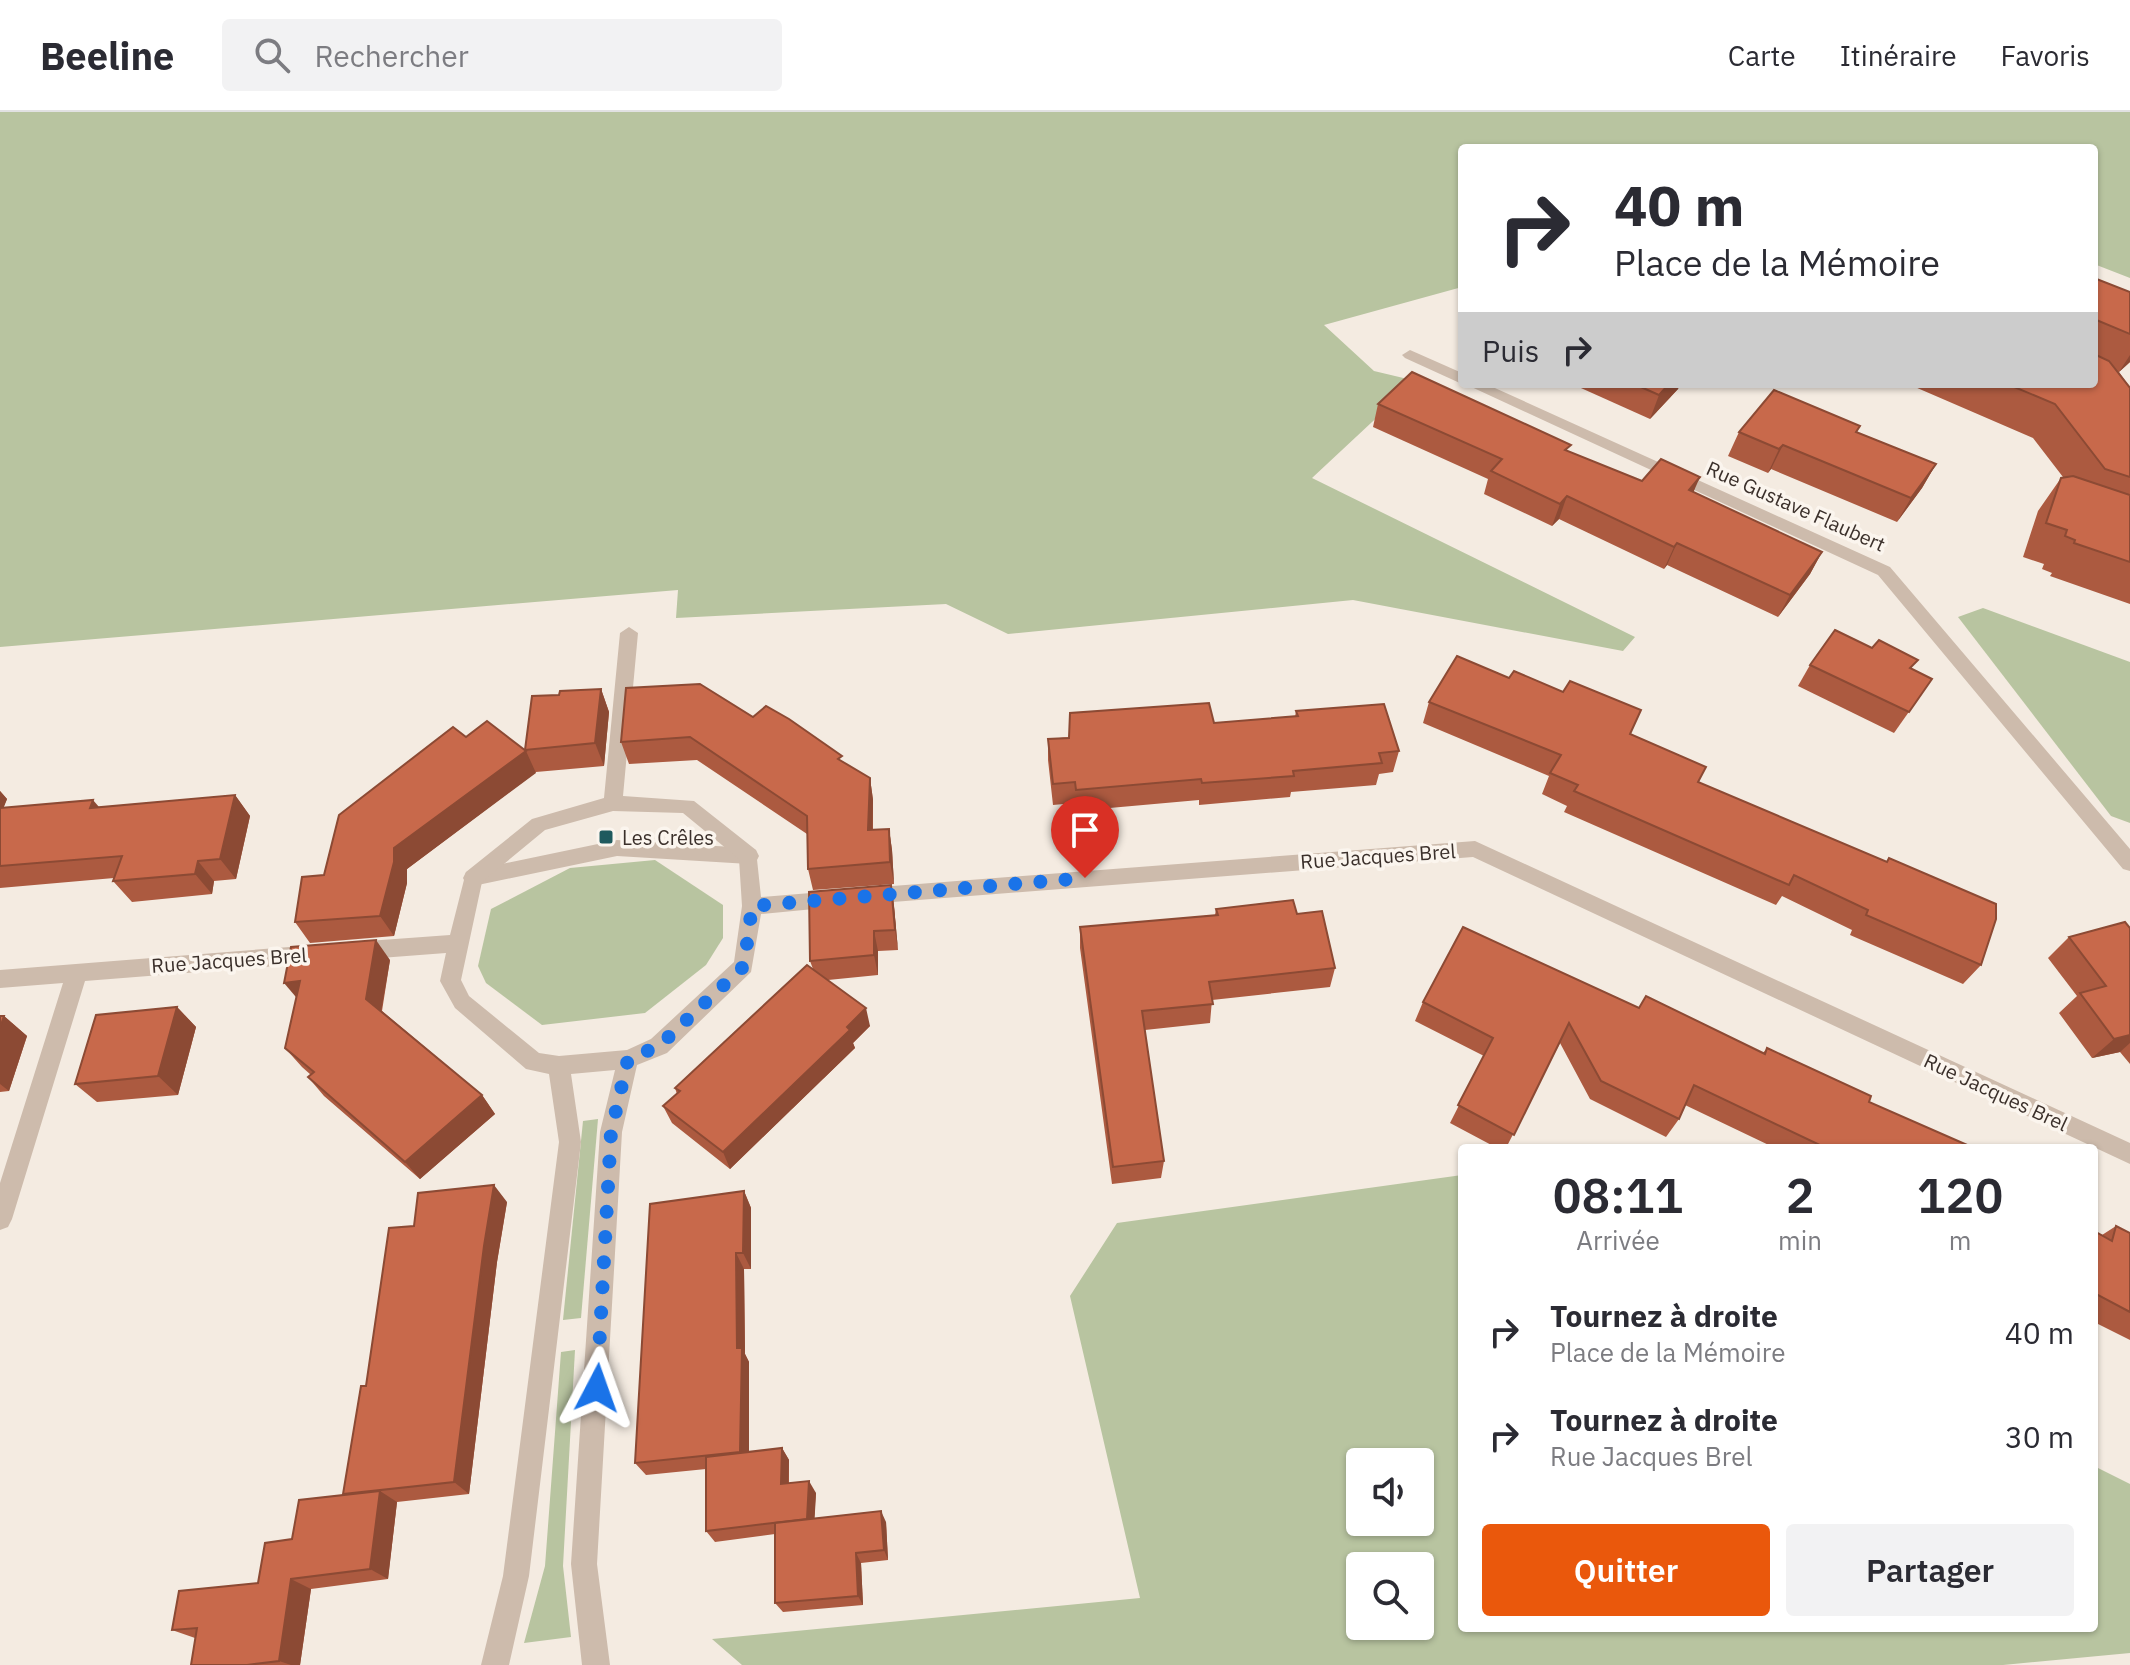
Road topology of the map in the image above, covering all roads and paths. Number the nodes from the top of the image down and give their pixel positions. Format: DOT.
graph roads {
  1 [pos="1410,355"];
  2 [pos="1458,377"];
  3 [pos="1482,388"];
  4 [pos="629,633"];
  5 [pos="613,803"];
  6 [pos="749,856"];
  7 [pos="2130,863"];
  8 [pos="473,878"];
  9 [pos="752,906"];
  10 [pos="458,943"];
  11 [pos="77,972"];
  12 [pos="0,979"];
  13 [pos="628,1059"];
  14 [pos="559,1066"];
  15 [pos="2130,1154"];
  16 [pos="0,1219"];
  17 [pos="495,1665"];
  18 [pos="596,1665"];
  1 -- 2 [label="street"];
  3 -- 7 [label="street, Rue Gustave Flaubert"];
  4 -- 5 [label="street"];
  5 -- 6 [label="street"];
  5 -- 8 [label="street"];
  6 -- 8 [label="street"];
  6 -- 9 [label="street"];
  8 -- 10 [label="street"];
  9 -- 13 [label="street"];
  9 -- 15 [label="street, Rue Jacques Brel"];
  10 -- 11 [label="street, Rue Jacques Brel"];
  10 -- 14 [label="street"];
  11 -- 12 [label="street, Rue Jacques Brel"];
  11 -- 16 [label="street"];
  13 -- 14 [label="street"];
  13 -- 18 [label="street"];
  14 -- 17 [label="street"];
}
